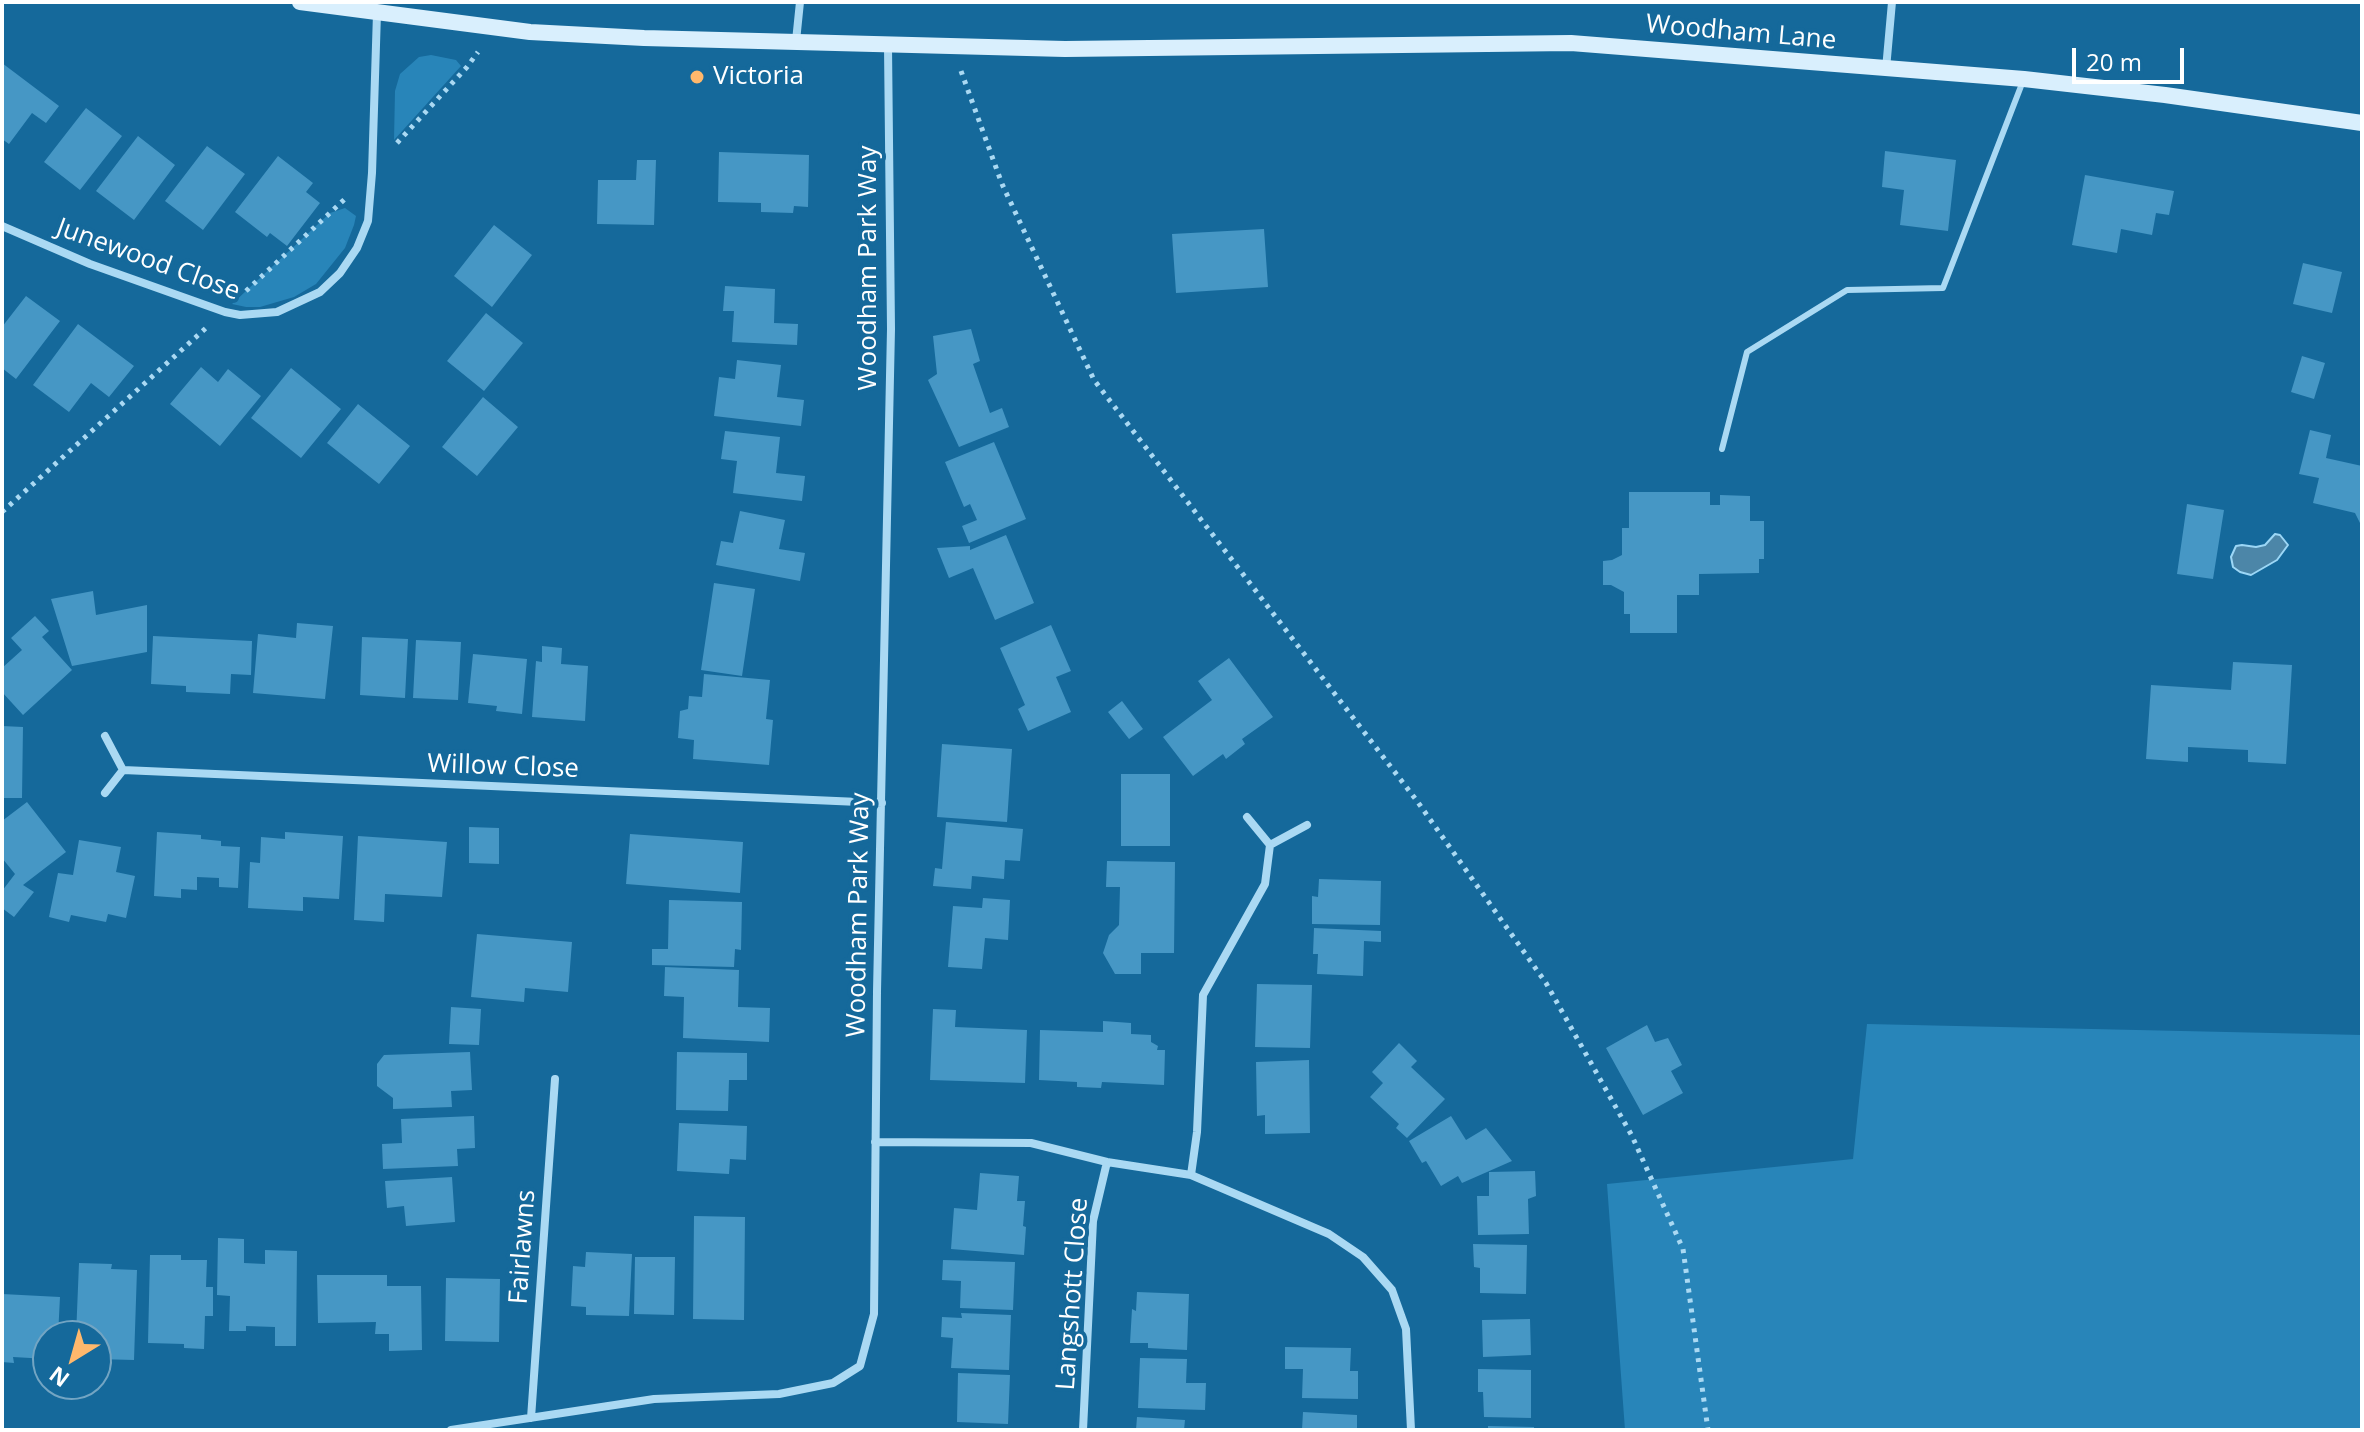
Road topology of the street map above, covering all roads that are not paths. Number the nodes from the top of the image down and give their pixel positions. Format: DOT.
graph roads {
  1 [pos="300,2"];
  2 [pos="800,2"];
  3 [pos="1892,2"];
  4 [pos="377,13"];
  5 [pos="796,41"];
  6 [pos="888,46"];
  7 [pos="1886,70"];
  8 [pos="2024,79"];
  9 [pos="2362,123"];
  10 [pos="2,226"];
  11 [pos="1722,449"];
  12 [pos="105,736"];
  13 [pos="123,770"];
  14 [pos="105,793"];
  15 [pos="882,803"];
  16 [pos="1247,817"];
  17 [pos="1307,825"];
  18 [pos="1270,845"];
  19 [pos="555,1079"];
  20 [pos="875,1142"];
  21 [pos="1107,1162"];
  22 [pos="1191,1175"];
  23 [pos="531,1418"];
  24 [pos="451,1430"];
  25 [pos="1083,1430"];
  26 [pos="1411,1430"];
  1 -- 4 [label="main road, Woodham Lane"];
  2 -- 5 [label="street"];
  3 -- 7 [label="street"];
  4 -- 5 [label="main road, Woodham Lane"];
  4 -- 10 [label="street, Junewood Close"];
  5 -- 6 [label="main road, Woodham Lane"];
  6 -- 7 [label="main road, Woodham Lane"];
  6 -- 15 [label="street, Woodham Park Way"];
  7 -- 8 [label="main road, Woodham Lane"];
  8 -- 9 [label="main road, Woodham Lane"];
  8 -- 11 [label="lane"];
  12 -- 13 [label="street"];
  13 -- 14 [label="street"];
  13 -- 15 [label="street, Willow Close"];
  15 -- 20 [label="street, Woodham Park Way"];
  16 -- 18 [label="street"];
  17 -- 18 [label="street"];
  18 -- 22 [label="street"];
  19 -- 23 [label="street, Fairlawns"];
  20 -- 21 [label="street, Langshott Close"];
  20 -- 23 [label="street, Woodham Park Way"];
  21 -- 22 [label="street, Langshott Close"];
  21 -- 25 [label="street, Langshott Close"];
  22 -- 26 [label="street, Langshott Close"];
  23 -- 24 [label="street, Woodham Park Way"];
}
